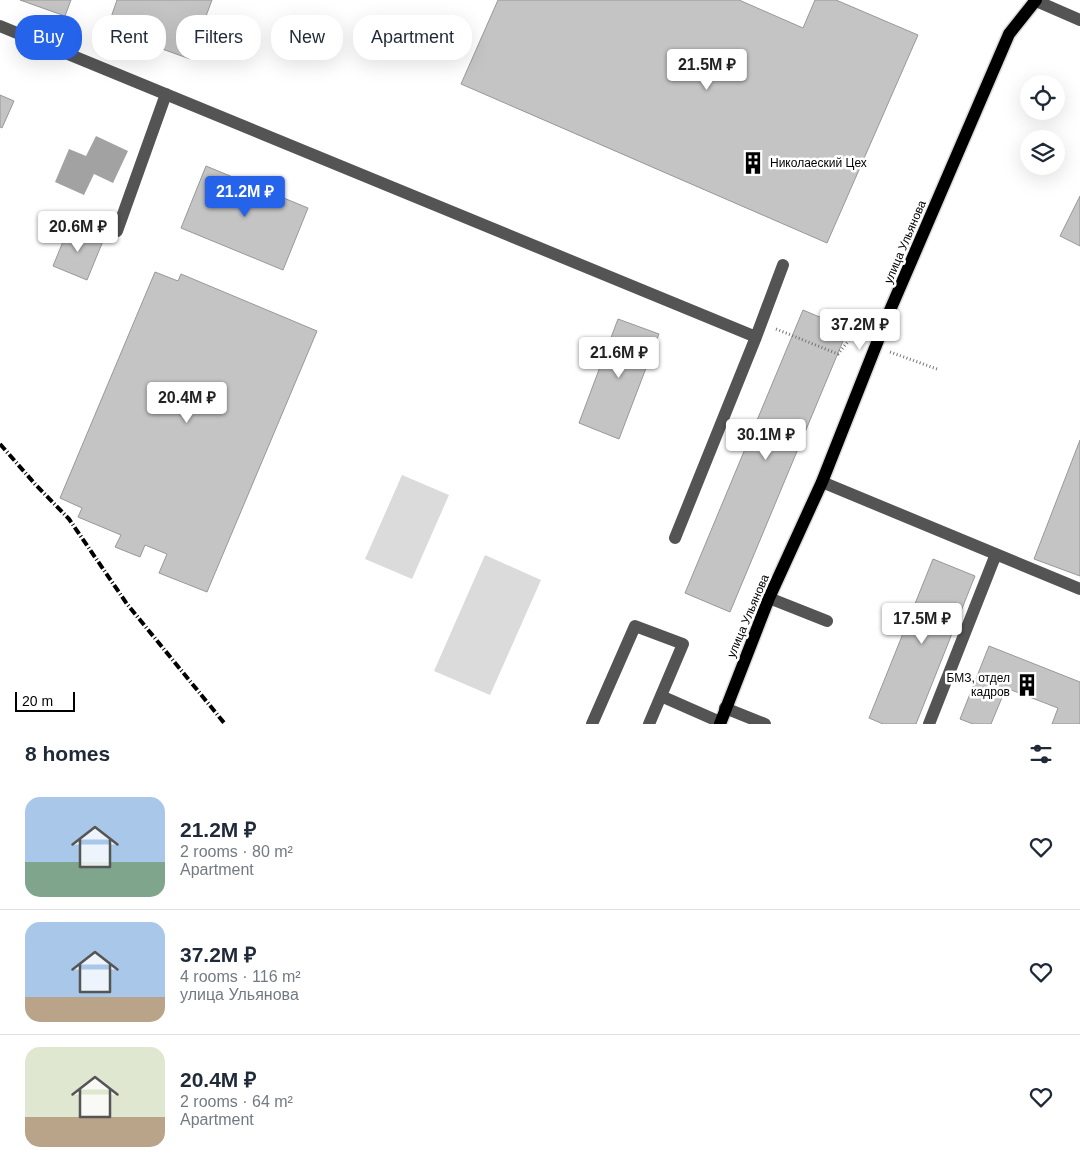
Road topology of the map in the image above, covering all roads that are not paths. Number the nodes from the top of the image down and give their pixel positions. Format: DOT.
graph roads {
  1 [pos="1036,0"];
  2 [pos="1080,20"];
  3 [pos="0,26"];
  4 [pos="166,94"];
  5 [pos="117,231"];
  6 [pos="783,265"];
  7 [pos="756,337"];
  8 [pos="822,482"];
  9 [pos="675,538"];
  10 [pos="996,554"];
  11 [pos="1080,589"];
  12 [pos="769,598"];
  13 [pos="827,621"];
  14 [pos="661,696"];
  15 [pos="725,708"];
  16 [pos="720,723"];
  17 [pos="592,724"];
  18 [pos="649,724"];
  19 [pos="765,724"];
  20 [pos="929,724"];
  1 -- 2 [label="street"];
  1 -- 8 [label="main road, улица Ульянова"];
  3 -- 4 [label="street"];
  4 -- 5 [label="street"];
  4 -- 7 [label="street"];
  6 -- 7 [label="street"];
  7 -- 9 [label="street"];
  8 -- 10 [label="street"];
  8 -- 12 [label="main road, улица Ульянова"];
  10 -- 11 [label="street"];
  10 -- 20 [label="street"];
  12 -- 13 [label="street"];
  12 -- 15 [label="main road, улица Ульянова"];
  14 -- 16 [label="street"];
  14 -- 17 [label="street"];
  14 -- 18 [label="street"];
  15 -- 16 [label="main road, улица Ульянова"];
  15 -- 19 [label="street"];
}
